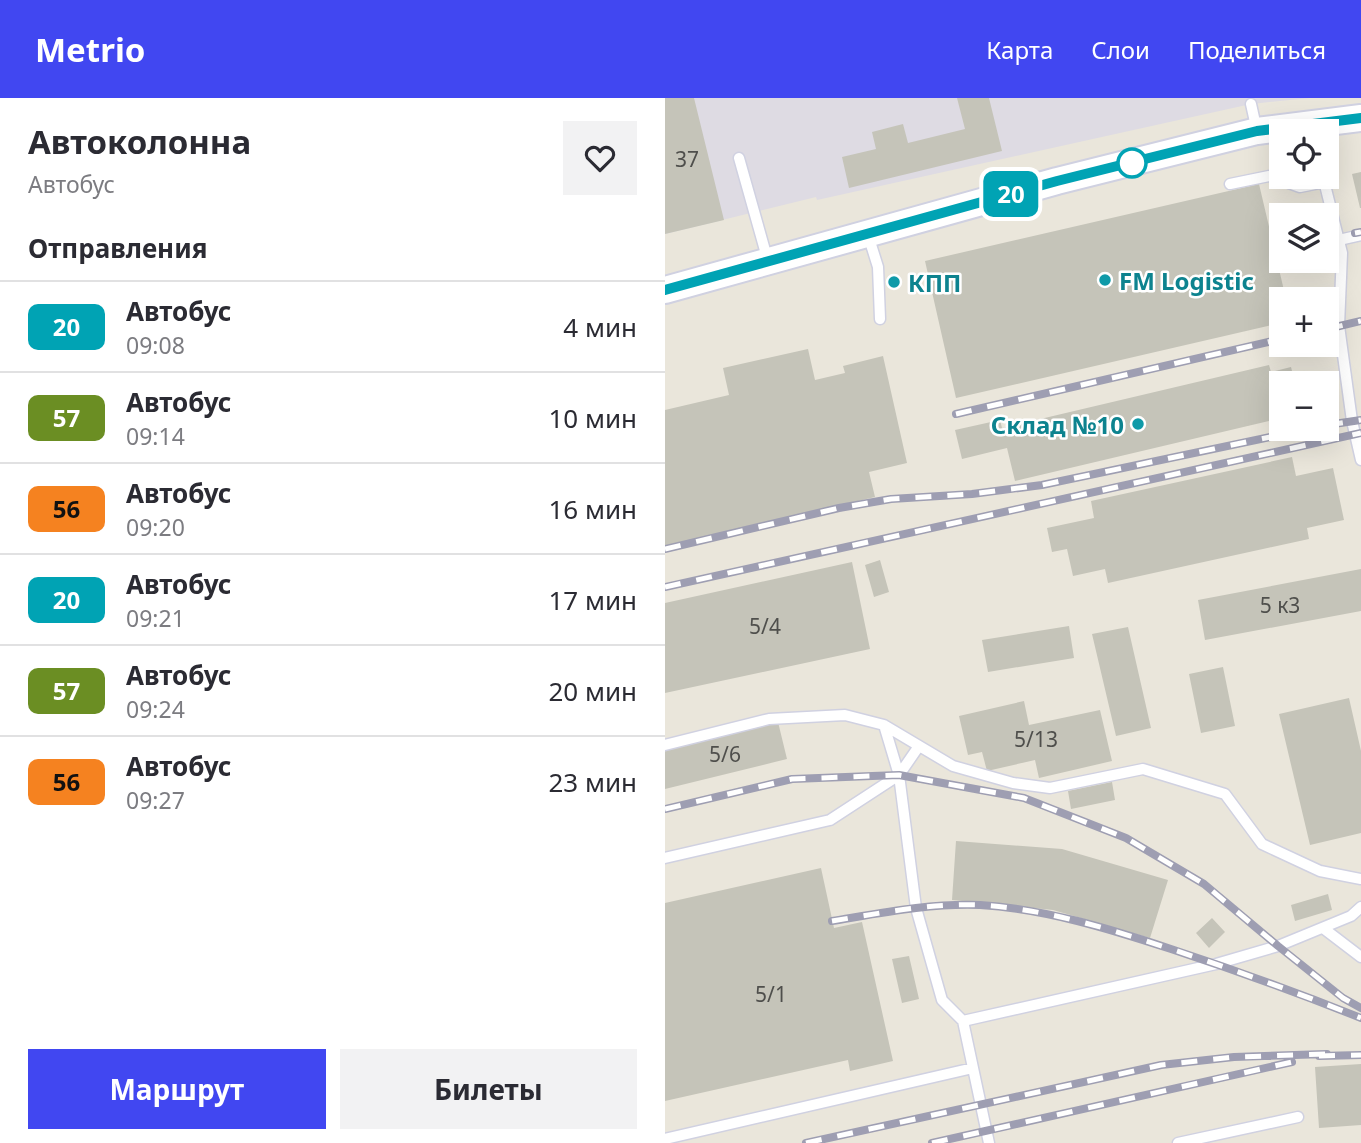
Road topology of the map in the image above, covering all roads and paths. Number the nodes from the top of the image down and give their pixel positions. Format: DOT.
graph roads {
  1 [pos="1251,104"];
  2 [pos="1361,118"];
  3 [pos="1339,122"];
  4 [pos="1269,130"];
  5 [pos="1257,131"];
  6 [pos="739,158"];
  7 [pos="1269,176"];
  8 [pos="1230,184"];
  9 [pos="868,234"];
  10 [pos="1361,235"];
  11 [pos="1339,240"];
  12 [pos="768,262"];
  13 [pos="665,290"];
  14 [pos="880,319"];
  15 [pos="1361,460"];
  16 [pos="884,725"];
  17 [pos="665,745"];
  18 [pos="919,746"];
  19 [pos="899,775"];
  20 [pos="665,859"];
  21 [pos="1361,879"];
  22 [pos="1361,907"];
  23 [pos="1323,928"];
  24 [pos="1361,957"];
  25 [pos="963,1021"];
  26 [pos="973,1068"];
  27 [pos="1298,1117"];
  28 [pos="665,1139"];
  29 [pos="989,1143"];
  30 [pos="1178,1143"];
  1 -- 5 [label="lane"];
  2 -- 3 [label="main road"];
  4 -- 5 [label="main road"];
  5 -- 9 [label="main road"];
  6 -- 12 [label="lane"];
  7 -- 8 [label="lane"];
  9 -- 12 [label="main road"];
  9 -- 14 [label="lane"];
  10 -- 11 [label="lane"];
  11 -- 15 [label="lane"];
  12 -- 13 [label="main road"];
  16 -- 17 [label="lane"];
  16 -- 18 [label="lane"];
  16 -- 19 [label="lane"];
  18 -- 19 [label="lane"];
  18 -- 21 [label="lane"];
  19 -- 20 [label="lane"];
  19 -- 25 [label="lane"];
  22 -- 23 [label="lane"];
  23 -- 24 [label="lane"];
  23 -- 25 [label="lane"];
  25 -- 26 [label="lane"];
  26 -- 28 [label="lane"];
  26 -- 29 [label="lane"];
  27 -- 30 [label="lane"];
}
